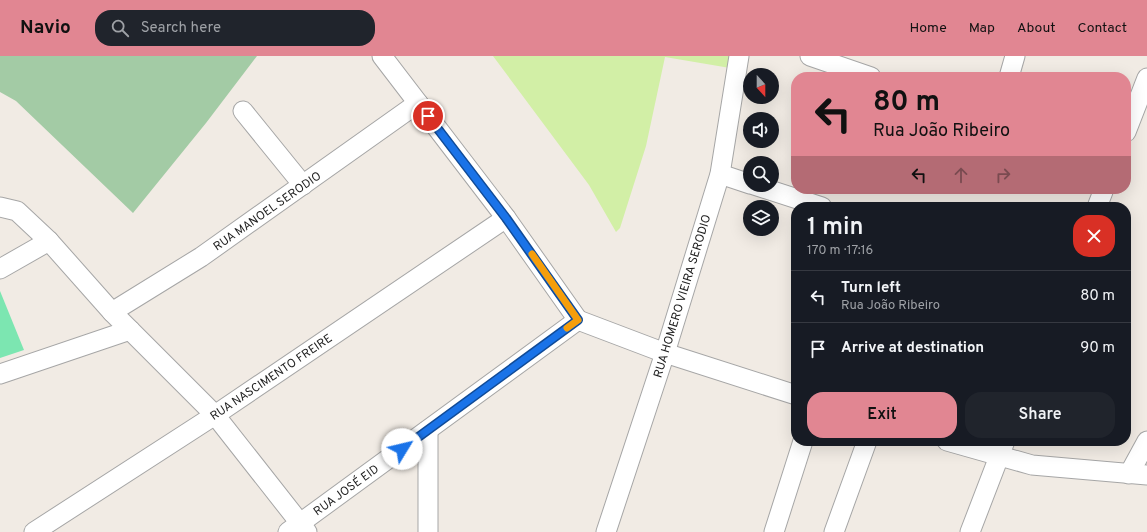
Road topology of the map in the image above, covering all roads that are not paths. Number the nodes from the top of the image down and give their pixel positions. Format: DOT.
graph roads {
  1 [pos="382,56"];
  2 [pos="740,56"];
  3 [pos="810,56"];
  4 [pos="1015,56"];
  5 [pos="856,72"];
  6 [pos="1010,72"];
  7 [pos="1147,78"];
  8 [pos="418,103"];
  9 [pos="243,111"];
  10 [pos="1131,119"];
  11 [pos="720,174"];
  12 [pos="743,182"];
  13 [pos="303,185"];
  14 [pos="776,192"];
  15 [pos="807,202"];
  16 [pos="0,207"];
  17 [pos="506,218"];
  18 [pos="50,241"];
  19 [pos="0,269"];
  20 [pos="112,312"];
  21 [pos="578,320"];
  22 [pos="130,330"];
  23 [pos="665,353"];
  24 [pos="0,374"];
  25 [pos="791,393"];
  26 [pos="215,415"];
  27 [pos="428,430"];
  28 [pos="801,446"];
  29 [pos="865,446"];
  30 [pos="986,446"];
  31 [pos="1002,448"];
  32 [pos="1145,451"];
  33 [pos="1138,474"];
  34 [pos="298,529"];
  35 [pos="34,532"];
  36 [pos="428,532"];
  37 [pos="606,532"];
  38 [pos="774,532"];
  39 [pos="834,532"];
  40 [pos="970,532"];
  1 -- 8 [label="street"];
  2 -- 11 [label="street, RUA HOMERO VIEIRA SERODIO"];
  3 -- 5 [label="street"];
  4 -- 6 [label="street"];
  7 -- 10 [label="street"];
  8 -- 13 [label="street, RUA MANOEL SERODIO"];
  8 -- 17 [label="street"];
  9 -- 13 [label="street"];
  11 -- 12 [label="street"];
  11 -- 23 [label="street, RUA HOMERO VIEIRA SERODIO"];
  13 -- 20 [label="street, RUA MANOEL SERODIO"];
  14 -- 15 [label="street"];
  16 -- 18 [label="street"];
  17 -- 21 [label="street"];
  17 -- 26 [label="street, RUA NASCIMENTO FREIRE"];
  18 -- 19 [label="street"];
  18 -- 20 [label="street"];
  20 -- 22 [label="street"];
  21 -- 23 [label="street"];
  21 -- 27 [label="street, RUA JOSÉ EID"];
  22 -- 24 [label="street"];
  22 -- 26 [label="street"];
  23 -- 25 [label="street"];
  23 -- 37 [label="street, RUA HOMERO VIEIRA SERODIO"];
  26 -- 34 [label="street"];
  26 -- 35 [label="street, RUA NASCIMENTO FREIRE"];
  27 -- 34 [label="street, RUA JOSÉ EID"];
  27 -- 36 [label="street"];
  28 -- 38 [label="street"];
  29 -- 39 [label="street"];
  30 -- 31 [label="street"];
  31 -- 33 [label="street"];
  31 -- 40 [label="street"];
  32 -- 33 [label="street"];
}
